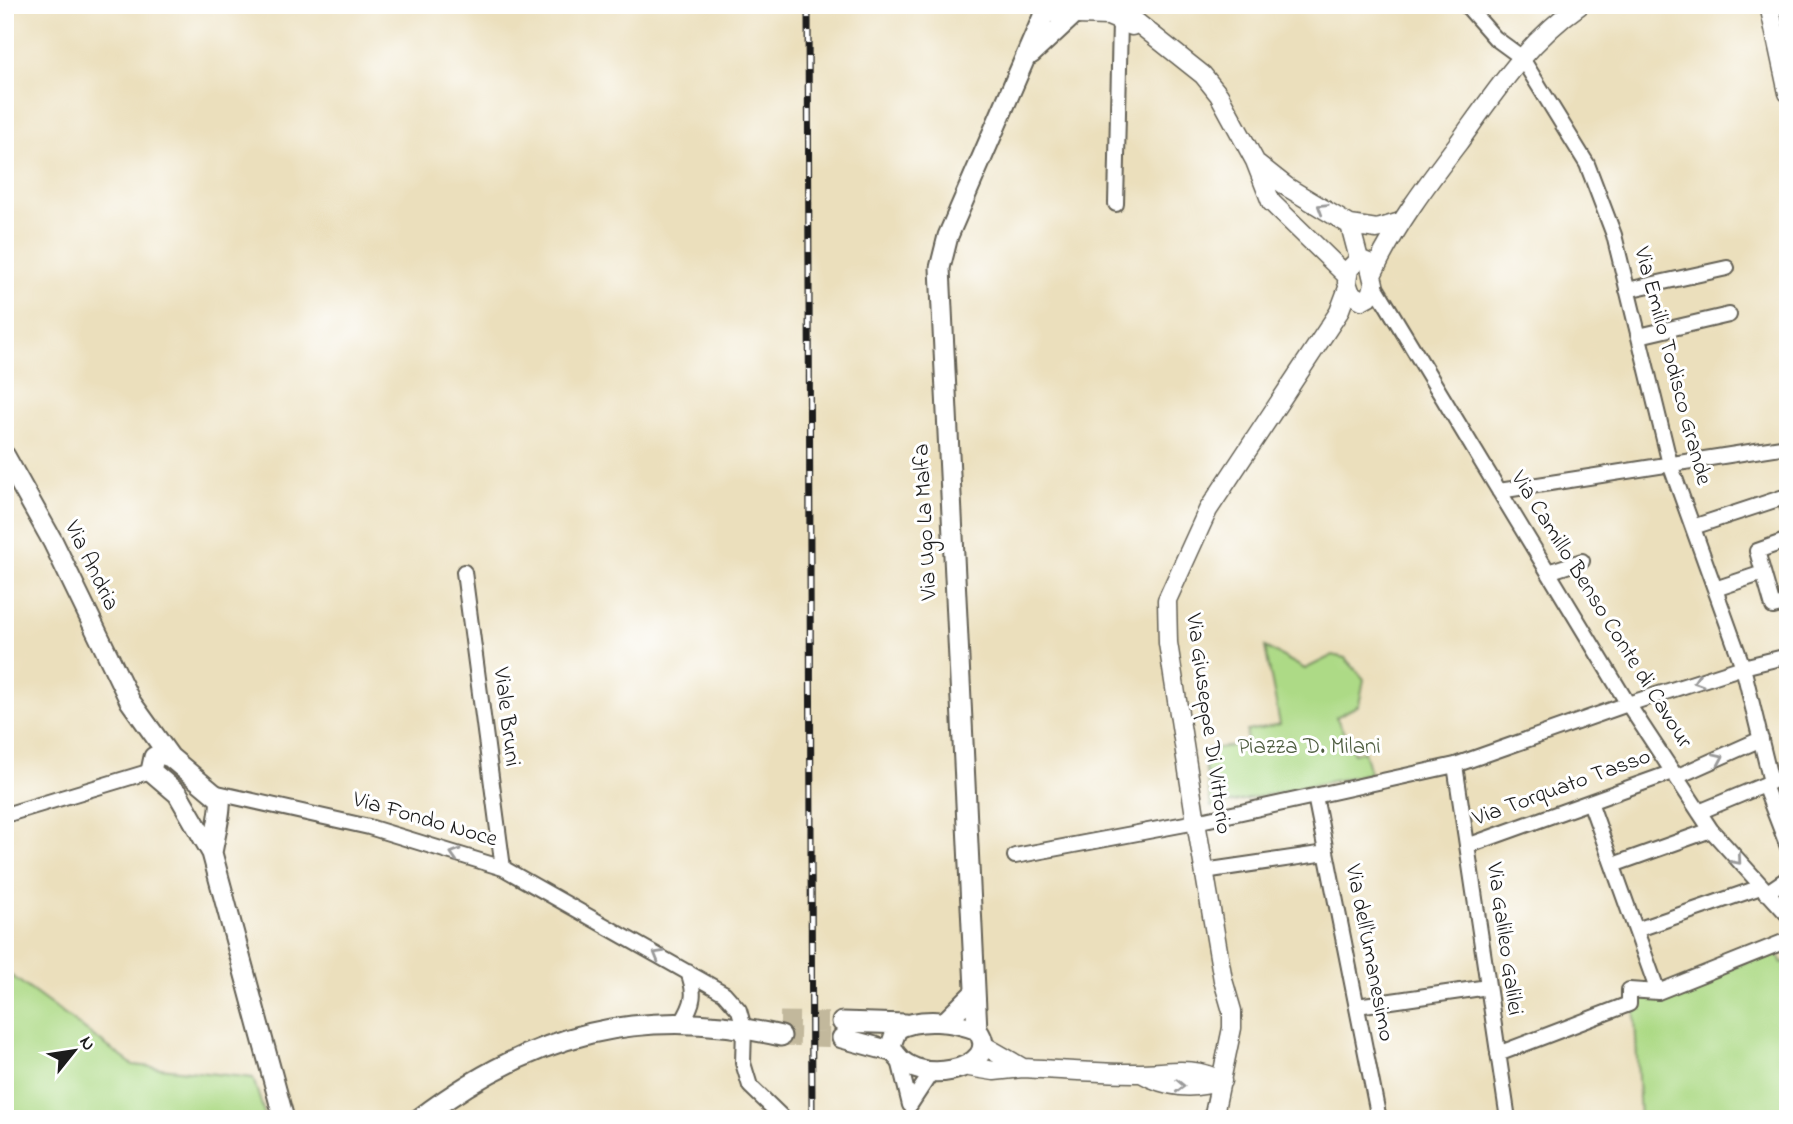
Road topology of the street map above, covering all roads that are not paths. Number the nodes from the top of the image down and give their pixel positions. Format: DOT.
graph roads {
  1 [pos="1048,5"];
  2 [pos="1466,5"];
  3 [pos="1580,5"];
  4 [pos="1769,5"];
  5 [pos="1078,12"];
  6 [pos="1118,13"];
  7 [pos="1521,57"];
  8 [pos="1020,65"];
  9 [pos="1788,93"];
  10 [pos="1255,161"];
  11 [pos="1116,204"];
  12 [pos="1350,225"];
  13 [pos="1396,228"];
  14 [pos="1727,268"];
  15 [pos="1361,280"];
  16 [pos="1627,290"];
  17 [pos="1729,315"];
  18 [pos="1639,336"];
  19 [pos="1788,446"];
  20 [pos="5,456"];
  21 [pos="1670,464"];
  22 [pos="1499,491"];
  23 [pos="1788,508"];
  24 [pos="1693,527"];
  25 [pos="1788,540"];
  26 [pos="1582,561"];
  27 [pos="464,572"];
  28 [pos="1548,572"];
  29 [pos="1763,573"];
  30 [pos="1715,589"];
  31 [pos="1788,603"];
  32 [pos="1788,656"];
  33 [pos="1743,667"];
  34 [pos="130,701"];
  35 [pos="1628,704"];
  36 [pos="1761,739"];
  37 [pos="170,757"];
  38 [pos="1455,765"];
  39 [pos="150,769"];
  40 [pos="1674,775"];
  41 [pos="1768,783"];
  42 [pos="213,792"];
  43 [pos="1315,796"];
  44 [pos="1590,802"];
  45 [pos="1699,813"];
  46 [pos="5,815"];
  47 [pos="216,819"];
  48 [pos="192,822"];
  49 [pos="1196,822"];
  50 [pos="1711,830"];
  51 [pos="1467,846"];
  52 [pos="1788,847"];
  53 [pos="212,853"];
  54 [pos="1326,853"];
  55 [pos="1015,856"];
  56 [pos="1613,865"];
  57 [pos="503,868"];
  58 [pos="1204,872"];
  59 [pos="1788,878"];
  60 [pos="1763,890"];
  61 [pos="1788,915"];
  62 [pos="1636,930"];
  63 [pos="1788,940"];
  64 [pos="688,972"];
  65 [pos="1488,987"];
  66 [pos="975,992"];
  67 [pos="1658,992"];
  68 [pos="1357,1006"];
  69 [pos="682,1021"];
  70 [pos="945,1022"];
  71 [pos="906,1024"];
  72 [pos="744,1028"];
  73 [pos="781,1028"];
  74 [pos="980,1038"];
  75 [pos="1498,1054"];
  76 [pos="897,1056"];
  77 [pos="969,1067"];
  78 [pos="1023,1068"];
  79 [pos="933,1070"];
  80 [pos="1222,1082"];
  81 [pos="910,1112"];
  82 [pos="782,1117"];
  83 [pos="284,1119"];
  84 [pos="419,1119"];
  85 [pos="1213,1119"];
  86 [pos="1379,1119"];
  87 [pos="1508,1119"];
  1 -- 5 [label="main road"];
  1 -- 8 [label="main road, Via Ugo La Malfa"];
  2 -- 7 [label="street"];
  3 -- 7 [label="street, Via Giuseppe Di Vittorio"];
  4 -- 9 [label="street"];
  5 -- 6 [label="street"];
  5 -- 8 [label="main road"];
  6 -- 10 [label="street, Via Camillo Benso Conte di Cavour"];
  6 -- 11 [label="street"];
  7 -- 13 [label="street, Via Giuseppe Di Vittorio"];
  7 -- 16 [label="street, Via Emilio Todisco Grande"];
  8 -- 66 [label="main road, Via Ugo La Malfa"];
  12 -- 10 [label="street, Via Camillo Benso Conte di Cavour, one-way"];
  10 -- 15 [label="street, Via Camillo Benso Conte di Cavour"];
  12 -- 13 [label="street"];
  12 -- 15 [label="street"];
  13 -- 15 [label="street, Via Giuseppe Di Vittorio"];
  14 -- 16 [label="street"];
  15 -- 22 [label="street, Via Camillo Benso Conte di Cavour"];
  15 -- 49 [label="street, Via Giuseppe Di Vittorio"];
  16 -- 18 [label="street, Via Emilio Todisco Grande"];
  17 -- 18 [label="street"];
  18 -- 21 [label="street, Via Emilio Todisco Grande"];
  19 -- 21 [label="street"];
  20 -- 34 [label="main road, Via Andria"];
  21 -- 22 [label="street"];
  21 -- 24 [label="street, Via Emilio Todisco Grande"];
  22 -- 28 [label="street, Via Camillo Benso Conte di Cavour"];
  23 -- 24 [label="street"];
  24 -- 30 [label="street, Via Emilio Todisco Grande"];
  25 -- 29 [label="street"];
  26 -- 28 [label="street"];
  27 -- 57 [label="street, Viale Bruni"];
  28 -- 35 [label="street, Via Camillo Benso Conte di Cavour"];
  29 -- 30 [label="street"];
  29 -- 31 [label="street"];
  30 -- 33 [label="street, Via Emilio Todisco Grande"];
  32 -- 33 [label="street"];
  33 -- 35 [label="street, one-way"];
  33 -- 36 [label="street, Via Emilio Todisco Grande"];
  34 -- 37 [label="main road, Via Andria"];
  34 -- 39 [label="main road, Via Andria"];
  35 -- 38 [label="street"];
  35 -- 40 [label="street, Via Camillo Benso Conte di Cavour"];
  40 -- 36 [label="street, Via Torquato Tasso, one-way"];
  36 -- 41 [label="street, Via Emilio Todisco Grande"];
  37 -- 39 [label="main road"];
  37 -- 42 [label="main road, Via Fondo Noce"];
  38 -- 43 [label="street"];
  38 -- 51 [label="street, Via Galileo Galilei"];
  39 -- 46 [label="street"];
  39 -- 48 [label="main road"];
  40 -- 44 [label="street, Via Torquato Tasso"];
  40 -- 45 [label="street, Via Camillo Benso Conte di Cavour"];
  41 -- 45 [label="street"];
  41 -- 52 [label="street, Via Emilio Todisco Grande"];
  42 -- 47 [label="main road"];
  57 -- 42 [label="street, Via Fondo Noce, one-way"];
  43 -- 49 [label="street"];
  43 -- 54 [label="street, Via dell'Umanesimo"];
  44 -- 51 [label="street, Via Torquato Tasso"];
  44 -- 56 [label="street"];
  45 -- 50 [label="street, Via Camillo Benso Conte di Cavour"];
  47 -- 48 [label="main road"];
  47 -- 53 [label="main road"];
  48 -- 53 [label="main road"];
  49 -- 55 [label="street"];
  49 -- 58 [label="street, Via Giuseppe Di Vittorio"];
  50 -- 56 [label="street"];
  50 -- 60 [label="street, Via Camillo Benso Conte di Cavour, one-way"];
  51 -- 65 [label="street, Via Galileo Galilei"];
  53 -- 83 [label="main road"];
  54 -- 58 [label="street"];
  54 -- 68 [label="street, Via dell'Umanesimo"];
  56 -- 62 [label="street"];
  64 -- 57 [label="street, Via Fondo Noce, one-way"];
  58 -- 80 [label="street, Via Giuseppe Di Vittorio"];
  59 -- 60 [label="street"];
  60 -- 61 [label="street, Via Camillo Benso Conte di Cavour"];
  60 -- 62 [label="street"];
  62 -- 67 [label="street"];
  63 -- 67 [label="street"];
  64 -- 69 [label="street"];
  64 -- 72 [label="street, Via Fondo Noce"];
  65 -- 68 [label="street"];
  65 -- 75 [label="street, Via Galileo Galilei"];
  66 -- 70 [label="main road"];
  66 -- 74 [label="main road, Via Ugo La Malfa"];
  67 -- 75 [label="street"];
  68 -- 86 [label="street, Via dell'Umanesimo"];
  69 -- 72 [label="main road"];
  69 -- 84 [label="main road"];
  70 -- 71 [label="main road"];
  70 -- 74 [label="main road"];
  71 -- 76 [label="main road"];
  71 -- 76 [label="main road"];
  72 -- 73 [label="main road"];
  72 -- 82 [label="street"];
  74 -- 77 [label="main road"];
  74 -- 78 [label="street"];
  75 -- 87 [label="street, Via Galileo Galilei"];
  76 -- 79 [label="main road"];
  76 -- 81 [label="street"];
  77 -- 78 [label="street"];
  77 -- 79 [label="main road"];
  78 -- 80 [label="street"];
  79 -- 81 [label="street"];
  80 -- 85 [label="street, Via Giuseppe Di Vittorio"];
}
